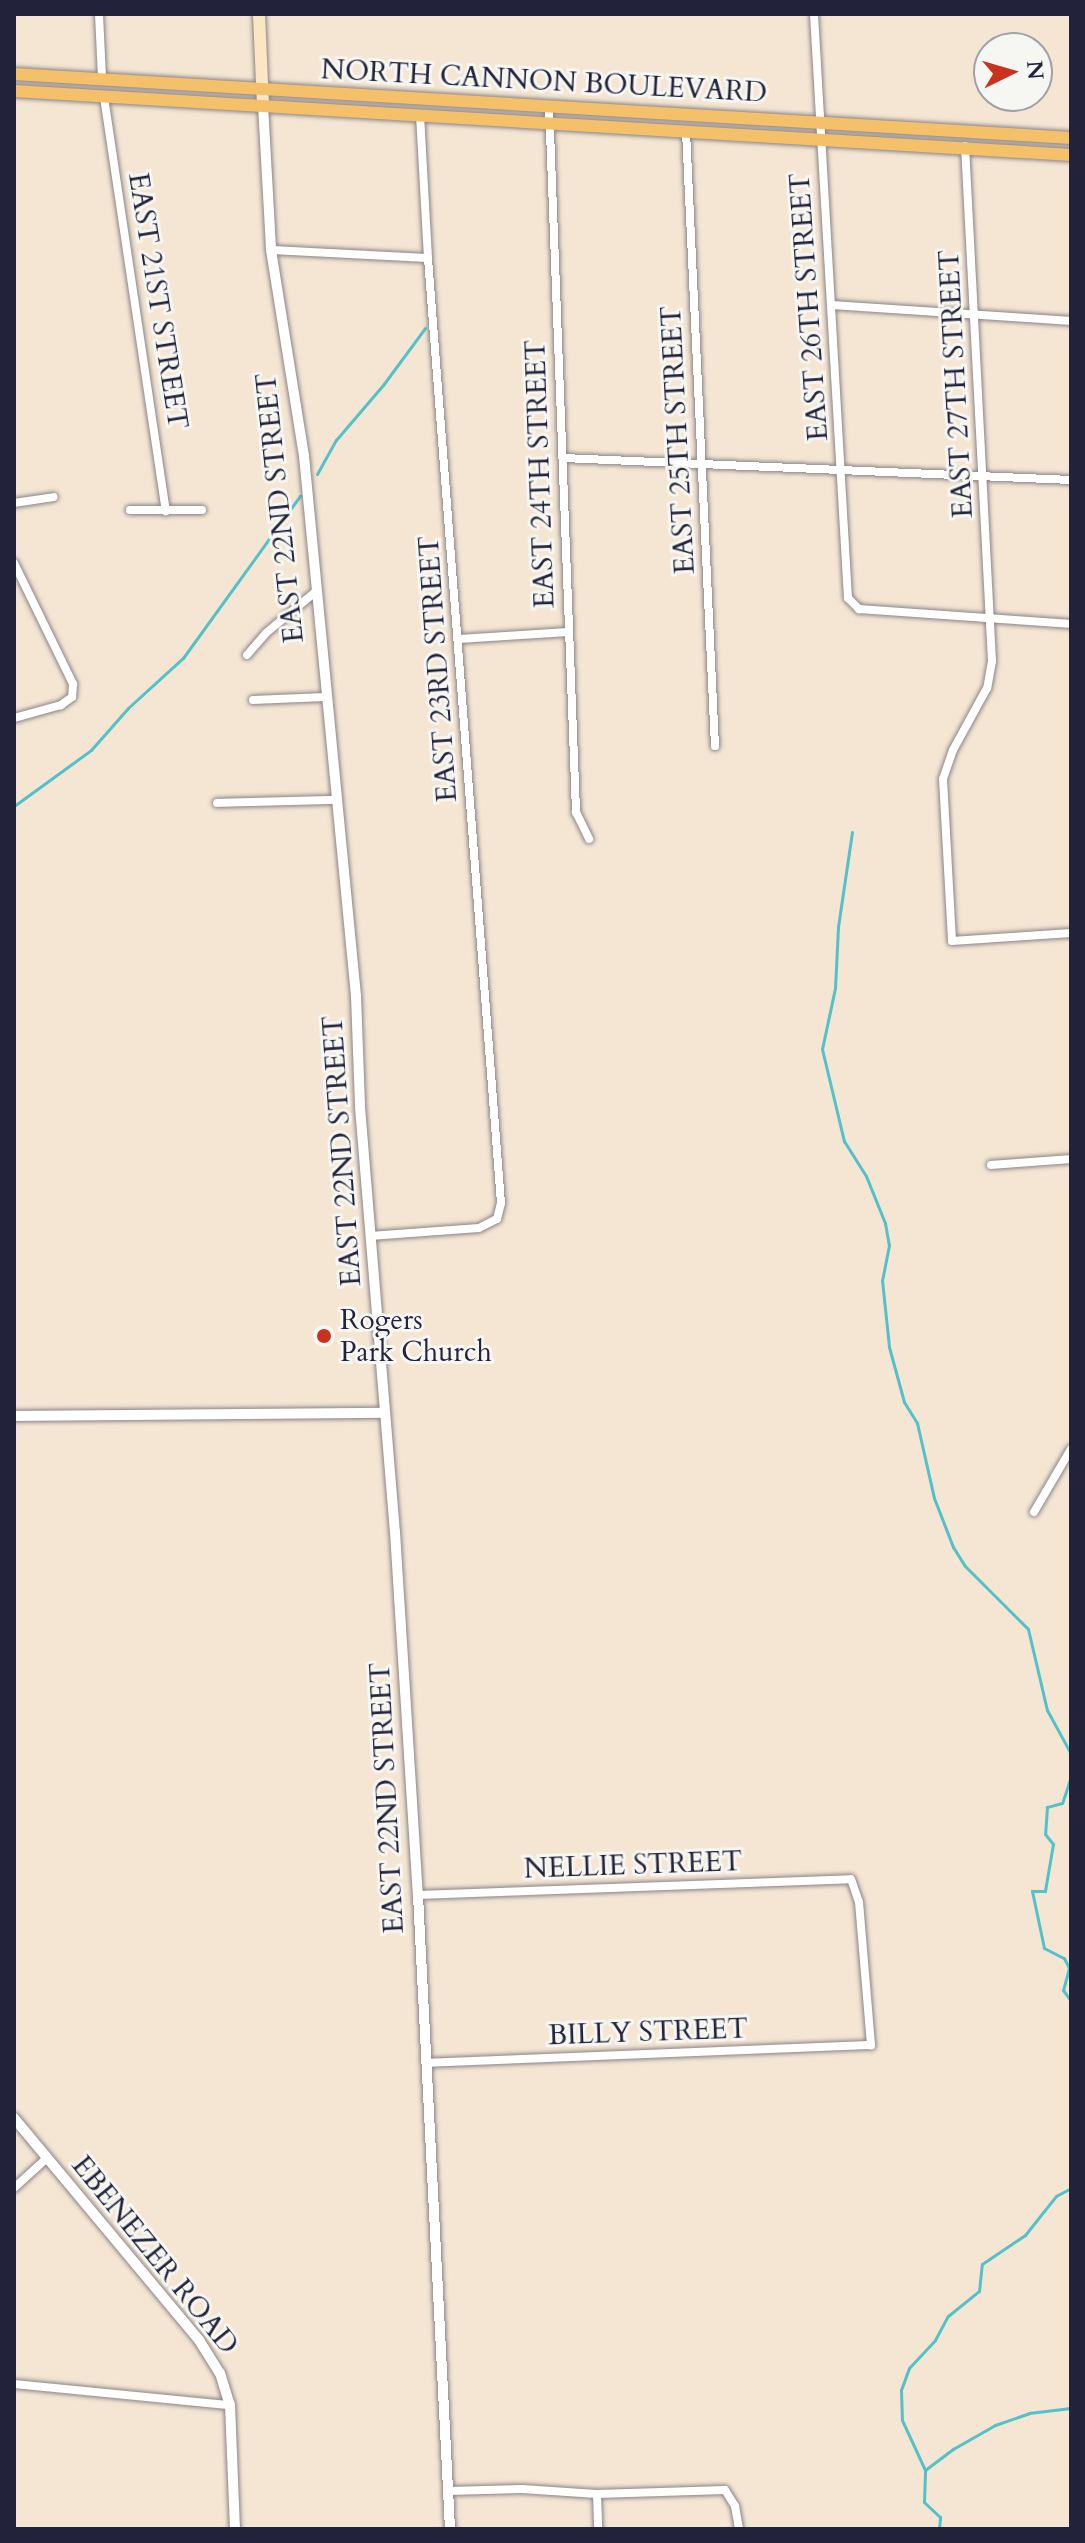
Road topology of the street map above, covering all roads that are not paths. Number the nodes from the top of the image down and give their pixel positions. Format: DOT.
graph roads {
  1 [pos="99,14"];
  2 [pos="259,14"];
  3 [pos="814,14"];
  4 [pos="14,74"];
  5 [pos="102,78"];
  6 [pos="262,89"];
  7 [pos="14,91"];
  8 [pos="104,97"];
  9 [pos="549,104"];
  10 [pos="263,105"];
  11 [pos="420,115"];
  12 [pos="819,121"];
  13 [pos="549,123"];
  14 [pos="686,131"];
  15 [pos="821,138"];
  16 [pos="1071,138"];
  17 [pos="965,146"];
  18 [pos="1071,155"];
  19 [pos="271,250"];
  20 [pos="428,258"];
  21 [pos="832,305"];
  22 [pos="974,313"];
  23 [pos="1071,321"];
  24 [pos="563,458"];
  25 [pos="701,463"];
  26 [pos="841,470"];
  27 [pos="984,474"];
  28 [pos="1071,480"];
  29 [pos="54,497"];
  30 [pos="14,503"];
  31 [pos="130,510"];
  32 [pos="202,510"];
  33 [pos="166,511"];
  34 [pos="14,563"];
  35 [pos="314,593"];
  36 [pos="991,618"];
  37 [pos="1071,624"];
  38 [pos="568,632"];
  39 [pos="459,639"];
  40 [pos="247,655"];
  41 [pos="325,697"];
  42 [pos="253,700"];
  43 [pos="14,718"];
  44 [pos="715,746"];
  45 [pos="335,800"];
  46 [pos="217,803"];
  47 [pos="589,839"];
  48 [pos="1071,933"];
  49 [pos="1071,1159"];
  50 [pos="991,1165"];
  51 [pos="370,1236"];
  52 [pos="385,1413"];
  53 [pos="14,1416"];
  54 [pos="1071,1449"];
  55 [pos="1034,1512"];
  56 [pos="418,1895"];
  57 [pos="871,2045"];
  58 [pos="427,2063"];
  59 [pos="14,2118"];
  60 [pos="47,2158"];
  61 [pos="14,2188"];
  62 [pos="14,2384"];
  63 [pos="230,2405"];
  64 [pos="448,2491"];
  65 [pos="597,2494"];
  66 [pos="235,2529"];
  67 [pos="450,2529"];
  68 [pos="598,2529"];
  69 [pos="739,2529"];
  1 -- 5 [label="street"];
  2 -- 6 [label="main road, EAST 22ND STREET"];
  3 -- 12 [label="street, EAST 26TH STREET"];
  4 -- 5 [label="main road, NORTH CANNON BOULEVARD"];
  5 -- 6 [label="main road, NORTH CANNON BOULEVARD"];
  6 -- 9 [label="main road, NORTH CANNON BOULEVARD"];
  6 -- 10 [label="main road, EAST 22ND STREET"];
  7 -- 8 [label="main road, NORTH CANNON BOULEVARD"];
  8 -- 10 [label="main road, NORTH CANNON BOULEVARD"];
  8 -- 33 [label="street, EAST 21ST STREET"];
  9 -- 12 [label="main road, NORTH CANNON BOULEVARD"];
  9 -- 13 [label="street, EAST 24TH STREET"];
  10 -- 11 [label="main road, NORTH CANNON BOULEVARD"];
  10 -- 19 [label="street, EAST 22ND STREET"];
  11 -- 13 [label="main road, NORTH CANNON BOULEVARD"];
  11 -- 20 [label="street, EAST 23RD STREET"];
  12 -- 15 [label="street, EAST 26TH STREET"];
  12 -- 16 [label="main road, NORTH CANNON BOULEVARD"];
  13 -- 14 [label="main road, NORTH CANNON BOULEVARD"];
  13 -- 24 [label="street, EAST 24TH STREET"];
  14 -- 15 [label="main road, NORTH CANNON BOULEVARD"];
  14 -- 25 [label="street, EAST 25TH STREET"];
  15 -- 17 [label="main road, NORTH CANNON BOULEVARD"];
  15 -- 21 [label="street, EAST 26TH STREET"];
  17 -- 18 [label="main road, NORTH CANNON BOULEVARD"];
  17 -- 22 [label="street, EAST 27TH STREET"];
  19 -- 20 [label="street"];
  19 -- 35 [label="street, EAST 22ND STREET"];
  20 -- 39 [label="street, EAST 23RD STREET"];
  21 -- 22 [label="street"];
  21 -- 26 [label="street, EAST 26TH STREET"];
  22 -- 23 [label="street"];
  22 -- 27 [label="street, EAST 27TH STREET"];
  24 -- 25 [label="street"];
  24 -- 38 [label="street, EAST 24TH STREET"];
  25 -- 26 [label="street"];
  25 -- 44 [label="street, EAST 25TH STREET"];
  26 -- 27 [label="street"];
  26 -- 36 [label="street, EAST 26TH STREET"];
  27 -- 28 [label="street"];
  27 -- 36 [label="street, EAST 27TH STREET"];
  29 -- 30 [label="street"];
  31 -- 33 [label="street"];
  32 -- 33 [label="street"];
  34 -- 43 [label="street"];
  35 -- 40 [label="street"];
  35 -- 41 [label="street, EAST 22ND STREET"];
  36 -- 37 [label="street"];
  36 -- 48 [label="street, EAST 27TH STREET"];
  38 -- 39 [label="street"];
  38 -- 47 [label="street, EAST 24TH STREET"];
  39 -- 51 [label="street, EAST 23RD STREET"];
  41 -- 42 [label="street"];
  41 -- 45 [label="street, EAST 22ND STREET"];
  45 -- 46 [label="street"];
  45 -- 51 [label="street, EAST 22ND STREET"];
  49 -- 50 [label="street"];
  51 -- 52 [label="street, EAST 22ND STREET"];
  52 -- 53 [label="street"];
  52 -- 56 [label="street, EAST 22ND STREET"];
  54 -- 55 [label="street"];
  56 -- 57 [label="street, NELLIE STREET"];
  56 -- 58 [label="street, EAST 22ND STREET"];
  57 -- 58 [label="street, BILLY STREET"];
  58 -- 64 [label="street, EAST 22ND STREET"];
  59 -- 60 [label="street, EBENEZER ROAD"];
  60 -- 61 [label="street"];
  60 -- 63 [label="street, EBENEZER ROAD"];
  62 -- 63 [label="street"];
  63 -- 66 [label="street, EBENEZER ROAD"];
  64 -- 65 [label="street"];
  64 -- 67 [label="street, EAST 22ND STREET"];
  65 -- 68 [label="street"];
  65 -- 69 [label="street"];
}
